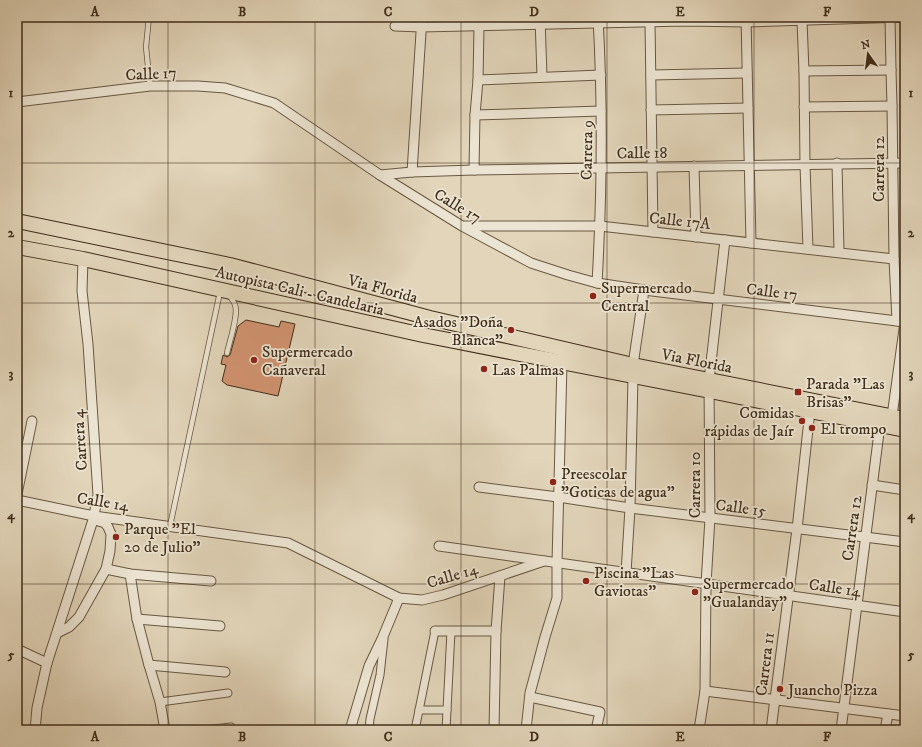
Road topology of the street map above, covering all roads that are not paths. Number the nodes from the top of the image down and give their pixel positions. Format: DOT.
graph roads {
  1 [pos="149,17"];
  2 [pos="422,17"];
  3 [pos="890,17"];
  4 [pos="905,17"];
  5 [pos="833,18"];
  6 [pos="686,19"];
  7 [pos="598,20"];
  8 [pos="746,20"];
  9 [pos="540,21"];
  10 [pos="802,21"];
  11 [pos="650,22"];
  12 [pos="394,26"];
  13 [pos="479,26"];
  14 [pos="421,27"];
  15 [pos="891,70"];
  16 [pos="804,71"];
  17 [pos="747,73"];
  18 [pos="600,75"];
  19 [pos="651,75"];
  20 [pos="542,77"];
  21 [pos="478,80"];
  22 [pos="150,86"];
  23 [pos="17,102"];
  24 [pos="892,106"];
  25 [pos="804,107"];
  26 [pos="748,108"];
  27 [pos="652,110"];
  28 [pos="601,111"];
  29 [pos="475,115"];
  30 [pos="893,163"];
  31 [pos="905,163"];
  32 [pos="837,164"];
  33 [pos="804,165"];
  34 [pos="694,166"];
  35 [pos="750,166"];
  36 [pos="652,167"];
  37 [pos="600,168"];
  38 [pos="474,170"];
  39 [pos="412,172"];
  40 [pos="380,175"];
  41 [pos="17,221"];
  42 [pos="462,226"];
  43 [pos="600,226"];
  44 [pos="653,232"];
  45 [pos="696,237"];
  46 [pos="725,240"];
  47 [pos="751,243"];
  48 [pos="17,247"];
  49 [pos="808,249"];
  50 [pos="839,252"];
  51 [pos="83,259"];
  52 [pos="894,259"];
  53 [pos="597,283"];
  54 [pos="644,290"];
  55 [pos="224,291"];
  56 [pos="719,300"];
  57 [pos="902,322"];
  58 [pos="227,353"];
  59 [pos="562,362"];
  60 [pos="633,371"];
  61 [pos="710,385"];
  62 [pos="810,411"];
  63 [pos="899,417"];
  64 [pos="32,421"];
  65 [pos="880,425"];
  66 [pos="905,430"];
  67 [pos="872,485"];
  68 [pos="479,487"];
  69 [pos="905,490"];
  70 [pos="17,494"];
  71 [pos="558,497"];
  72 [pos="17,500"];
  73 [pos="630,508"];
  74 [pos="94,518"];
  75 [pos="710,518"];
  76 [pos="170,526"];
  77 [pos="797,529"];
  78 [pos="865,537"];
  79 [pos="905,542"];
  80 [pos="439,546"];
  81 [pos="544,561"];
  82 [pos="557,563"];
  83 [pos="106,569"];
  84 [pos="626,573"];
  85 [pos="130,574"];
  86 [pos="500,576"];
  87 [pos="211,581"];
  88 [pos="706,584"];
  89 [pos="788,595"];
  90 [pos="399,598"];
  91 [pos="856,605"];
  92 [pos="905,612"];
  93 [pos="137,619"];
  94 [pos="220,626"];
  95 [pos="435,631"];
  96 [pos="451,631"];
  97 [pos="496,631"];
  98 [pos="57,633"];
  99 [pos="384,633"];
  100 [pos="17,649"];
  101 [pos="47,664"];
  102 [pos="149,665"];
  103 [pos="225,672"];
  104 [pos="705,690"];
  105 [pos="228,693"];
  106 [pos="530,697"];
  107 [pos="774,700"];
  108 [pos="160,702"];
  109 [pos="844,708"];
  110 [pos="419,710"];
  111 [pos="447,710"];
  112 [pos="888,714"];
  113 [pos="905,716"];
  114 [pos="231,727"];
  115 [pos="35,730"];
  116 [pos="165,730"];
  117 [pos="205,730"];
  118 [pos="350,730"];
  119 [pos="369,730"];
  120 [pos="415,730"];
  121 [pos="446,730"];
  122 [pos="494,730"];
  123 [pos="526,730"];
  124 [pos="596,730"];
  125 [pos="698,730"];
  126 [pos="771,730"];
  127 [pos="841,730"];
  128 [pos="885,730"];
  1 -- 22 [label="lane"];
  2 -- 14 [label="street"];
  3 -- 4 [label="street"];
  3 -- 5 [label="street"];
  3 -- 15 [label="street, Carrera 12"];
  5 -- 10 [label="street"];
  6 -- 8 [label="street"];
  6 -- 11 [label="street"];
  7 -- 9 [label="street"];
  7 -- 11 [label="street"];
  7 -- 18 [label="street, Carrera 9"];
  8 -- 10 [label="street"];
  8 -- 17 [label="street"];
  9 -- 13 [label="street"];
  9 -- 20 [label="street"];
  10 -- 16 [label="street"];
  11 -- 19 [label="street"];
  12 -- 14 [label="street"];
  13 -- 14 [label="street"];
  13 -- 21 [label="street"];
  14 -- 39 [label="street"];
  15 -- 16 [label="street"];
  15 -- 24 [label="street, Carrera 12"];
  16 -- 25 [label="street"];
  17 -- 19 [label="street"];
  17 -- 26 [label="street"];
  18 -- 20 [label="street"];
  18 -- 28 [label="street, Carrera 9"];
  19 -- 27 [label="street"];
  20 -- 21 [label="street"];
  21 -- 29 [label="street"];
  22 -- 23 [label="street, Calle 17"];
  22 -- 40 [label="street, Calle 17"];
  24 -- 25 [label="street"];
  24 -- 30 [label="street, Carrera 12"];
  25 -- 33 [label="street"];
  26 -- 27 [label="street"];
  26 -- 35 [label="street"];
  27 -- 36 [label="street"];
  28 -- 29 [label="street"];
  28 -- 37 [label="street, Carrera 9"];
  29 -- 38 [label="street"];
  30 -- 31 [label="street, Calle 18"];
  30 -- 32 [label="street, Calle 18"];
  30 -- 52 [label="street, Carrera 12"];
  32 -- 33 [label="street, Calle 18"];
  32 -- 50 [label="street"];
  33 -- 35 [label="street, Calle 18"];
  33 -- 49 [label="street"];
  34 -- 35 [label="street, Calle 18"];
  34 -- 36 [label="street, Calle 18"];
  34 -- 45 [label="street"];
  35 -- 47 [label="street"];
  36 -- 37 [label="street, Calle 18"];
  36 -- 44 [label="street"];
  37 -- 38 [label="street, Calle 18"];
  37 -- 43 [label="street, Carrera 9"];
  38 -- 39 [label="street, Calle 18"];
  39 -- 40 [label="street, Calle 18"];
  40 -- 42 [label="street, Calle 17"];
  41 -- 60 [label="main road, Via Florida"];
  42 -- 43 [label="street, Calle 17A"];
  42 -- 53 [label="street, Calle 17"];
  43 -- 44 [label="street, Calle 17A"];
  43 -- 53 [label="street, Carrera 9"];
  44 -- 45 [label="street, Calle 17A"];
  45 -- 46 [label="street, Calle 17A"];
  46 -- 47 [label="street, Calle 17A"];
  46 -- 56 [label="street, Carrera 10"];
  47 -- 49 [label="street, Calle 17A"];
  48 -- 51 [label="main road, Autopista Cali - Candelaria"];
  49 -- 50 [label="street, Calle 17A"];
  50 -- 52 [label="street, Calle 17A"];
  51 -- 55 [label="main road, Autopista Cali - Candelaria"];
  51 -- 74 [label="street, Carrera 4"];
  52 -- 57 [label="street, Carrera 12"];
  53 -- 54 [label="street, Calle 17"];
  54 -- 56 [label="street, Calle 17"];
  54 -- 60 [label="street"];
  55 -- 58 [label="lane"];
  55 -- 59 [label="main road, Autopista Cali - Candelaria"];
  55 -- 76 [label="lane"];
  56 -- 57 [label="street, Calle 17"];
  56 -- 61 [label="street, Carrera 10"];
  57 -- 63 [label="street, Carrera 12"];
  59 -- 60 [label="main road, Autopista Cali - Candelaria"];
  59 -- 71 [label="street"];
  60 -- 61 [label="main road, Autopista Cali - Candelaria"];
  60 -- 73 [label="street"];
  61 -- 62 [label="main road, Autopista Cali - Candelaria"];
  61 -- 63 [label="main road, Via Florida"];
  61 -- 75 [label="street, Carrera 10"];
  62 -- 65 [label="main road, Autopista Cali - Candelaria"];
  62 -- 77 [label="street, Carrera 11"];
  64 -- 70 [label="street"];
  65 -- 66 [label="main road, Autopista Cali - Candelaria"];
  65 -- 67 [label="street, Carrera 12"];
  67 -- 69 [label="street"];
  67 -- 78 [label="street, Carrera 12"];
  68 -- 71 [label="street, Calle 15"];
  71 -- 73 [label="street, Calle 15"];
  71 -- 82 [label="street"];
  72 -- 74 [label="street, Calle 14"];
  73 -- 75 [label="street, Calle 15"];
  73 -- 84 [label="street"];
  74 -- 76 [label="street, Calle 14"];
  74 -- 83 [label="street"];
  74 -- 98 [label="street, Carrera 4"];
  75 -- 77 [label="street, Calle 15"];
  75 -- 88 [label="street, Carrera 10"];
  76 -- 90 [label="street, Calle 14"];
  77 -- 78 [label="street, Calle 15"];
  77 -- 89 [label="street, Carrera 11"];
  78 -- 79 [label="street, Calle 15"];
  78 -- 91 [label="street, Carrera 12"];
  80 -- 81 [label="street"];
  81 -- 82 [label="street, Calle 14"];
  81 -- 86 [label="street, Calle 14"];
  82 -- 84 [label="street, Calle 14"];
  82 -- 106 [label="street"];
  83 -- 85 [label="street"];
  83 -- 98 [label="street"];
  84 -- 88 [label="street, Calle 14"];
  85 -- 87 [label="street"];
  85 -- 93 [label="street"];
  86 -- 90 [label="street, Calle 14"];
  86 -- 97 [label="street"];
  88 -- 89 [label="street, Calle 14"];
  88 -- 104 [label="street, Carrera 10"];
  89 -- 91 [label="street, Calle 14"];
  89 -- 107 [label="street, Carrera 11"];
  90 -- 99 [label="street"];
  91 -- 92 [label="street, Calle 14"];
  91 -- 109 [label="street, Carrera 12"];
  93 -- 94 [label="street"];
  93 -- 102 [label="street"];
  95 -- 96 [label="street"];
  95 -- 110 [label="street"];
  96 -- 97 [label="street"];
  96 -- 111 [label="street"];
  97 -- 122 [label="street"];
  98 -- 101 [label="street, Carrera 4"];
  99 -- 118 [label="street"];
  99 -- 119 [label="street"];
  100 -- 101 [label="street"];
  101 -- 115 [label="street, Carrera 4"];
  102 -- 103 [label="street"];
  102 -- 108 [label="street"];
  104 -- 107 [label="street"];
  104 -- 125 [label="street, Carrera 10"];
  105 -- 108 [label="street"];
  106 -- 123 [label="street"];
  106 -- 124 [label="street"];
  107 -- 109 [label="street"];
  107 -- 126 [label="street, Carrera 11"];
  108 -- 116 [label="street"];
  109 -- 112 [label="street"];
  109 -- 127 [label="street, Carrera 12"];
  110 -- 111 [label="street"];
  110 -- 120 [label="street"];
  111 -- 121 [label="street"];
  112 -- 113 [label="street"];
  112 -- 128 [label="street"];
  114 -- 117 [label="street"];
}
